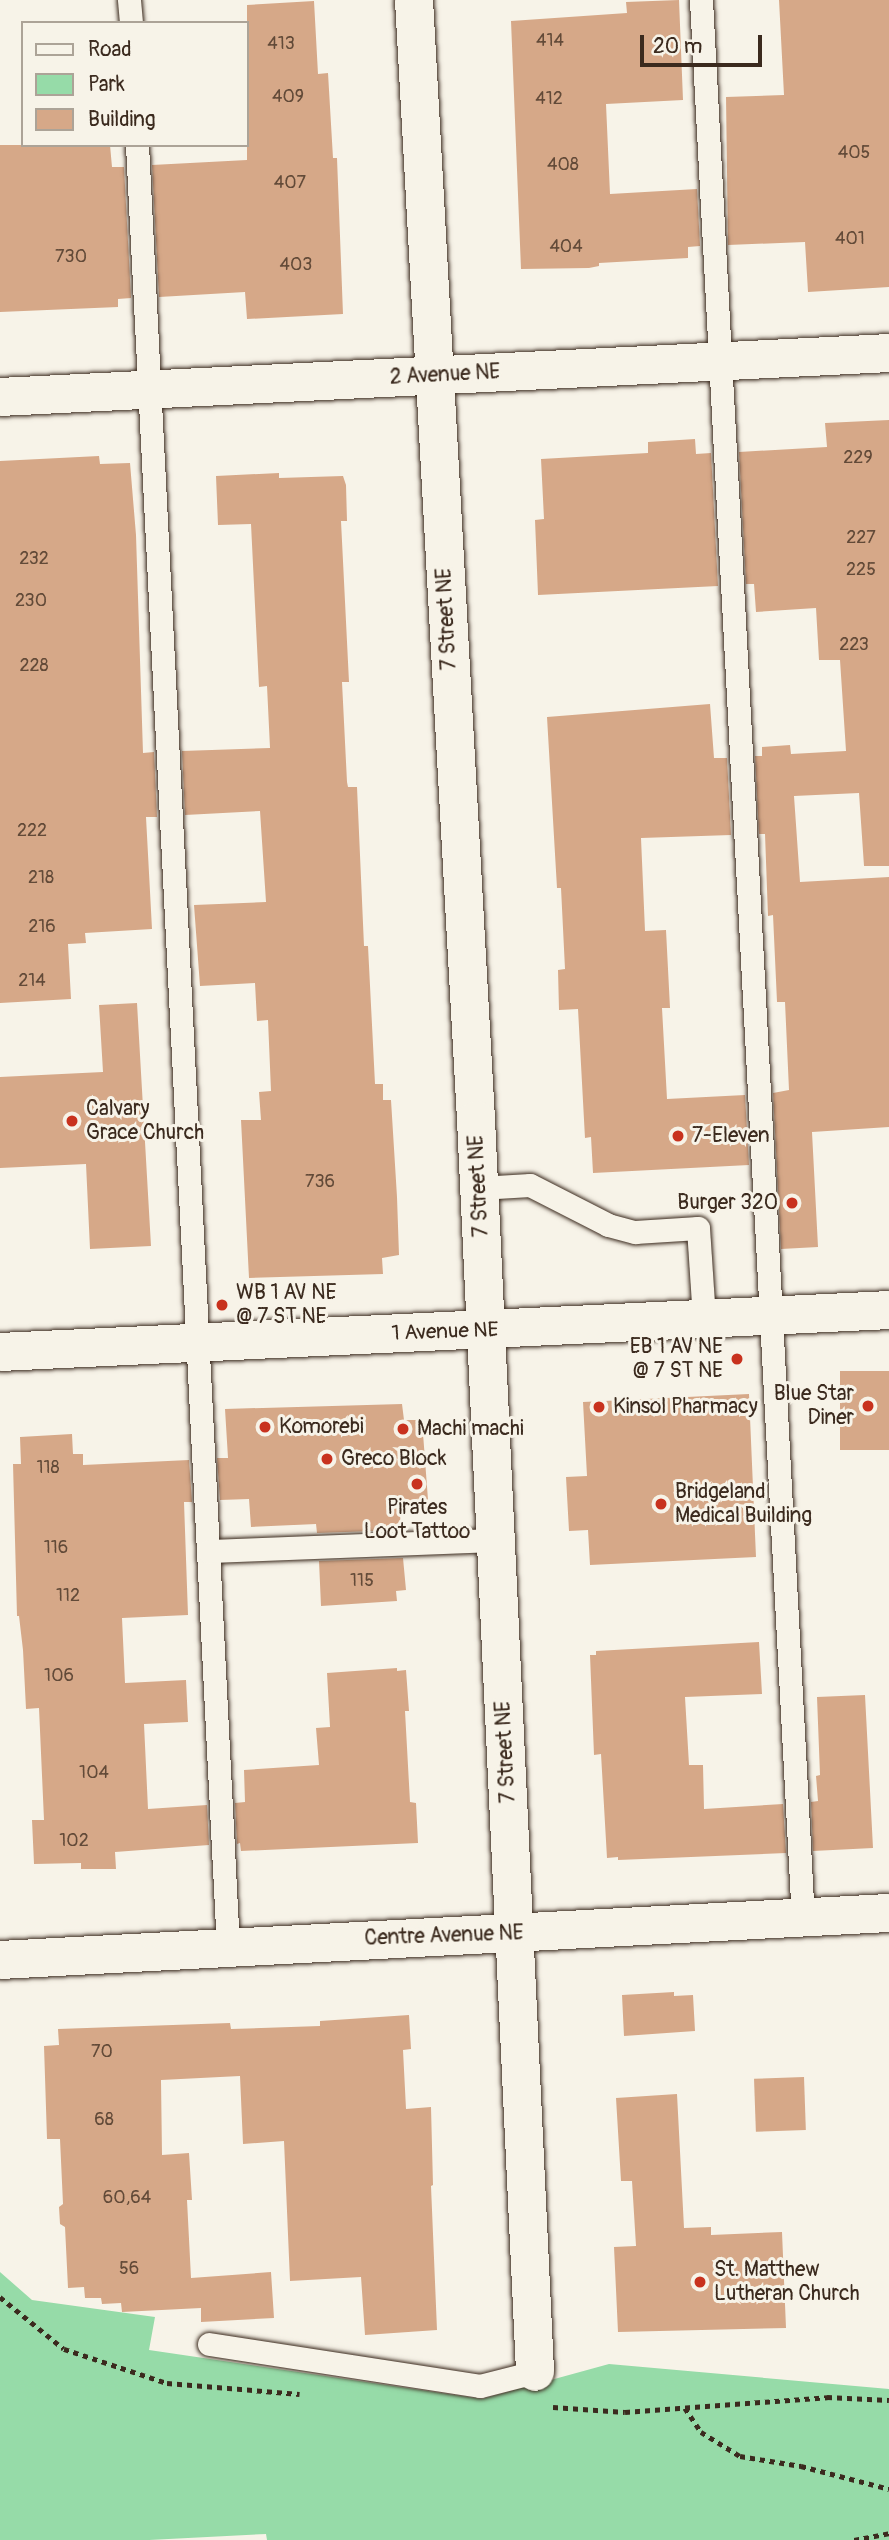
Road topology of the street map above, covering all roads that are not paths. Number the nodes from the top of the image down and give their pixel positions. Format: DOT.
graph roads {
  1 [pos="129,0"];
  2 [pos="414,0"];
  3 [pos="701,0"];
  4 [pos="131,21"];
  5 [pos="137,147"];
  6 [pos="889,353"];
  7 [pos="718,362"];
  8 [pos="433,376"];
  9 [pos="150,389"];
  10 [pos="0,397"];
  11 [pos="480,1188"];
  12 [pos="889,1310"];
  13 [pos="773,1315"];
  14 [pos="704,1319"];
  15 [pos="486,1331"];
  16 [pos="197,1342"];
  17 [pos="0,1352"];
  18 [pos="496,1540"];
  19 [pos="209,1551"];
  20 [pos="889,1913"];
  21 [pos="803,1918"];
  22 [pos="514,1933"];
  23 [pos="229,1945"];
  24 [pos="0,1959"];
  25 [pos="209,2344"];
  26 [pos="535,2372"];
  1 -- 4 [label="lane"];
  2 -- 8 [label="street, 7 Street NE"];
  3 -- 7 [label="lane"];
  5 -- 9 [label="lane"];
  6 -- 7 [label="street, 2 Avenue NE"];
  7 -- 8 [label="street, 2 Avenue NE"];
  7 -- 13 [label="lane"];
  8 -- 9 [label="street, 2 Avenue NE"];
  8 -- 11 [label="street, 7 Street NE"];
  9 -- 10 [label="street, 2 Avenue NE"];
  9 -- 16 [label="lane"];
  11 -- 14 [label="lane"];
  11 -- 15 [label="street, 7 Street NE"];
  12 -- 13 [label="street, 1 Avenue NE"];
  13 -- 14 [label="street, 1 Avenue NE"];
  13 -- 21 [label="lane"];
  14 -- 15 [label="street, 1 Avenue NE"];
  15 -- 16 [label="street, 1 Avenue NE"];
  15 -- 18 [label="street, 7 Street NE"];
  16 -- 17 [label="street, 1 Avenue NE"];
  16 -- 19 [label="lane"];
  18 -- 19 [label="lane"];
  18 -- 22 [label="street, 7 Street NE"];
  19 -- 23 [label="lane"];
  20 -- 21 [label="street, Centre Avenue NE"];
  21 -- 22 [label="street, Centre Avenue NE"];
  22 -- 23 [label="street, Centre Avenue NE"];
  22 -- 26 [label="street, 7 Street NE"];
  23 -- 24 [label="street, Centre Avenue NE"];
  25 -- 26 [label="lane"];
}
